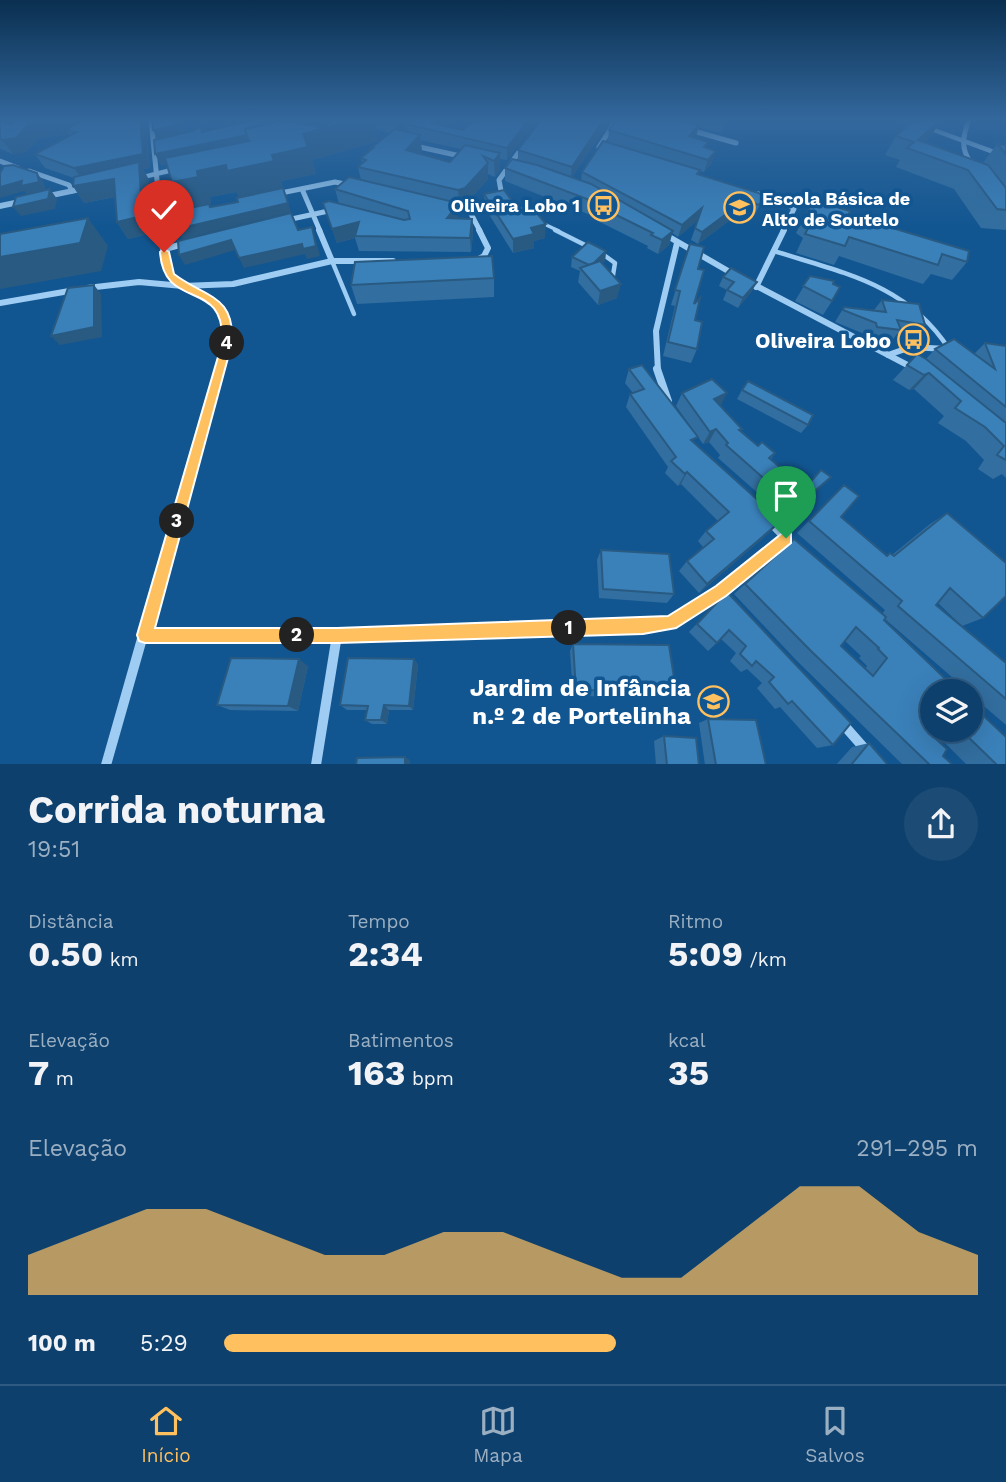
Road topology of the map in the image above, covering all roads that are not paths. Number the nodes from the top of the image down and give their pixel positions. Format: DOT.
graph roads {
  1 [pos="155,155"];
  2 [pos="456,155"];
  3 [pos="517,155"];
  4 [pos="964,155"];
  5 [pos="467,157"];
  6 [pos="0,161"];
  7 [pos="494,163"];
  8 [pos="195,165"];
  9 [pos="508,166"];
  10 [pos="519,169"];
  11 [pos="157,173"];
  12 [pos="980,173"];
  13 [pos="126,180"];
  14 [pos="99,186"];
  15 [pos="360,188"];
  16 [pos="302,189"];
  17 [pos="746,190"];
  18 [pos="72,191"];
  19 [pos="502,196"];
  20 [pos="264,197"];
  21 [pos="0,206"];
  22 [pos="447,209"];
  23 [pos="469,210"];
  24 [pos="341,212"];
  25 [pos="188,214"];
  26 [pos="313,214"];
  27 [pos="161,220"];
  28 [pos="273,223"];
  29 [pos="659,231"];
  30 [pos="191,242"];
  31 [pos="677,243"];
  32 [pos="164,249"];
  33 [pos="774,251"];
  34 [pos="332,261"];
  35 [pos="396,261"];
  36 [pos="461,261"];
  37 [pos="611,282"];
  38 [pos="183,286"];
  39 [pos="756,287"];
  40 [pos="0,303"];
  41 [pos="354,314"];
  42 [pos="949,349"];
  43 [pos="960,351"];
  44 [pos="888,355"];
  45 [pos="921,374"];
  46 [pos="670,408"];
  47 [pos="767,519"];
  48 [pos="786,538"];
  49 [pos="796,548"];
  50 [pos="145,635"];
  51 [pos="337,635"];
  52 [pos="834,715"];
  53 [pos="106,764"];
  54 [pos="316,764"];
  55 [pos="878,764"];
  1 -- 11 [label="street"];
  2 -- 5 [label="street"];
  3 -- 9 [label="street"];
  4 -- 12 [label="street"];
  6 -- 18 [label="street"];
  7 -- 9 [label="street"];
  8 -- 11 [label="street"];
  9 -- 10 [label="street"];
  9 -- 19 [label="street"];
  11 -- 13 [label="street"];
  11 -- 27 [label="street"];
  14 -- 18 [label="street"];
  15 -- 16 [label="street"];
  16 -- 20 [label="street"];
  16 -- 26 [label="street"];
  17 -- 33 [label="street"];
  18 -- 21 [label="street"];
  19 -- 23 [label="street"];
  19 -- 37 [label="lane"];
  22 -- 23 [label="street"];
  23 -- 36 [label="street"];
  24 -- 26 [label="street"];
  25 -- 27 [label="street"];
  26 -- 28 [label="street"];
  26 -- 34 [label="street"];
  27 -- 32 [label="street"];
  29 -- 31 [label="street"];
  30 -- 32 [label="street"];
  31 -- 39 [label="street"];
  31 -- 46 [label="street"];
  32 -- 38 [label="street"];
  33 -- 39 [label="street"];
  33 -- 42 [label="lane"];
  34 -- 35 [label="street"];
  34 -- 38 [label="street"];
  34 -- 41 [label="lane"];
  38 -- 40 [label="street"];
  38 -- 50 [label="street"];
  39 -- 44 [label="street"];
  42 -- 43 [label="street"];
  42 -- 44 [label="street"];
  44 -- 45 [label="street"];
  47 -- 48 [label="street"];
  48 -- 49 [label="street"];
  48 -- 51 [label="street"];
  50 -- 51 [label="street"];
  50 -- 53 [label="street"];
  51 -- 54 [label="street"];
  52 -- 55 [label="street"];
}
